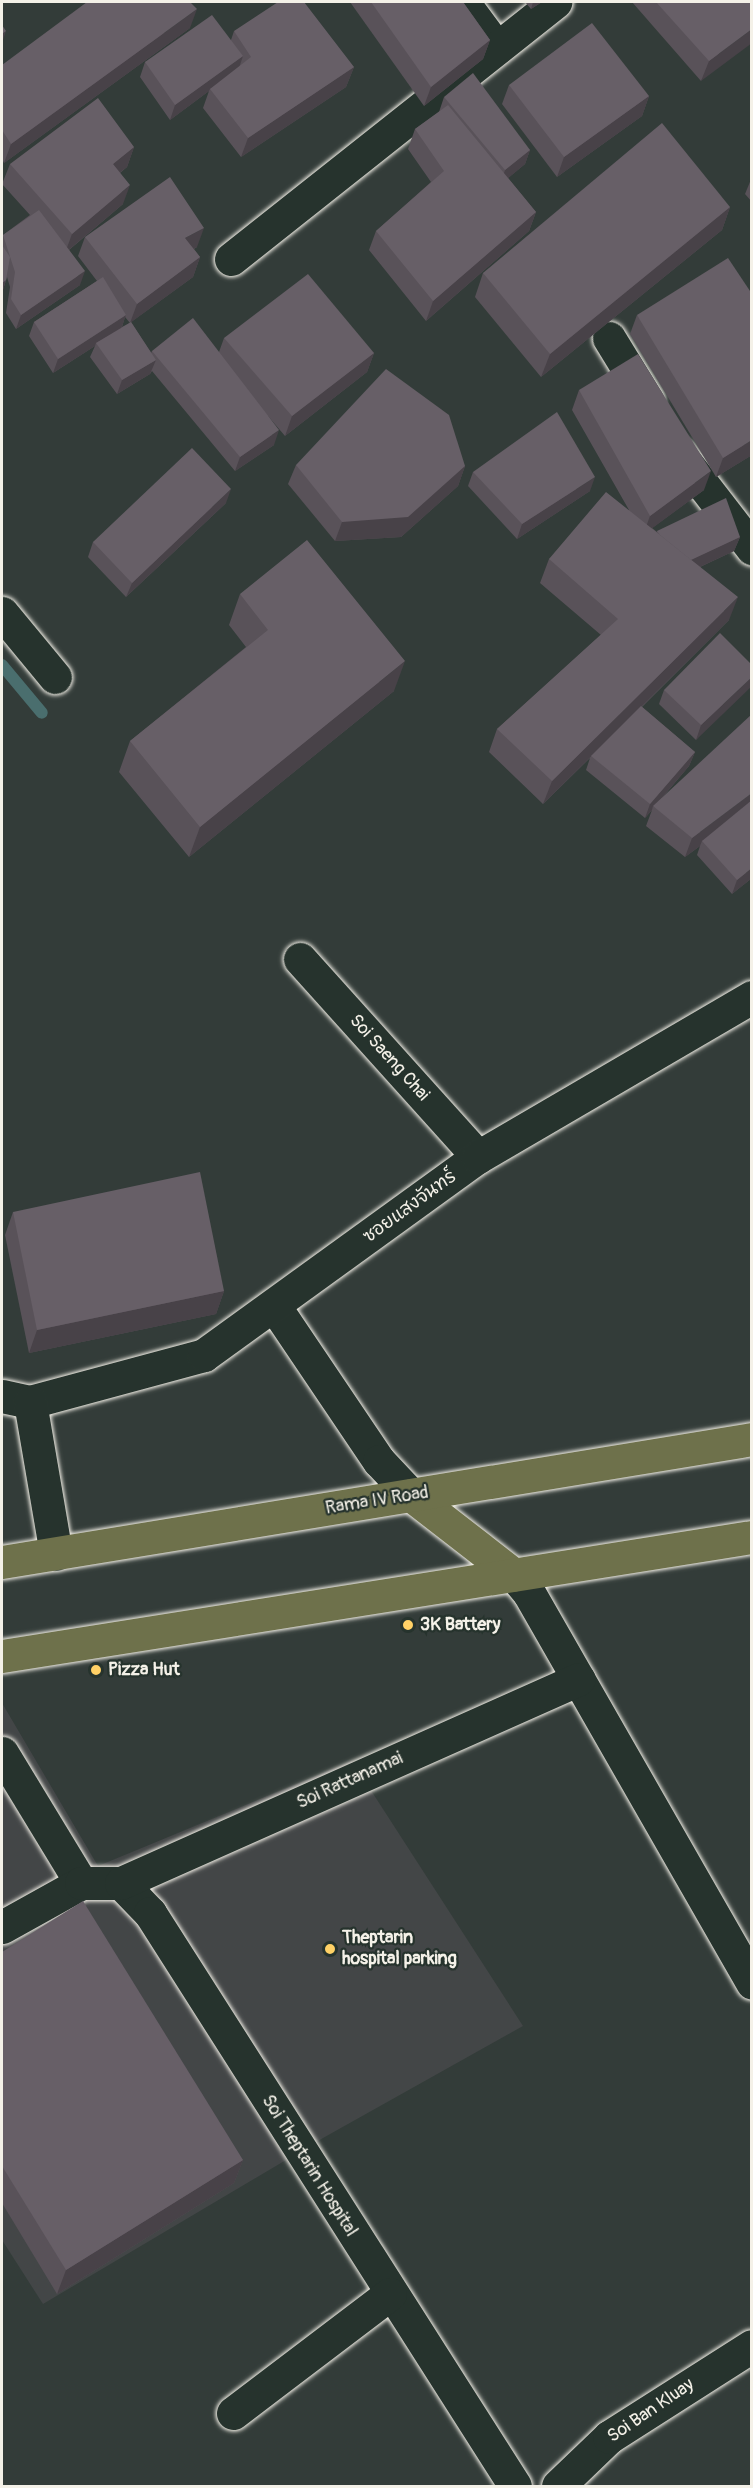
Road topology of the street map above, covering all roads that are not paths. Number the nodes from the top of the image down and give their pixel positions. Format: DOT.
graph roads {
  1 [pos="463,2"];
  2 [pos="555,2"];
  3 [pos="497,48"];
  4 [pos="231,259"];
  5 [pos="609,338"];
  6 [pos="752,548"];
  7 [pos="2,613"];
  8 [pos="55,677"];
  9 [pos="300,959"];
  10 [pos="752,997"];
  11 [pos="478,1157"];
  12 [pos="275,1307"];
  13 [pos="16,1399"];
  14 [pos="752,1439"];
  15 [pos="411,1495"];
  16 [pos="752,1537"];
  17 [pos="56,1554"];
  18 [pos="2,1562"];
  19 [pos="514,1575"];
  20 [pos="2,1656"];
  21 [pos="579,1679"];
  22 [pos="2,1753"];
  23 [pos="81,1883"];
  24 [pos="121,1883"];
  25 [pos="2,1927"];
  26 [pos="752,1983"];
  27 [pos="390,2294"];
  28 [pos="752,2346"];
  29 [pos="233,2414"];
  30 [pos="515,2487"];
  31 [pos="558,2487"];
  1 -- 3 [label="street"];
  2 -- 3 [label="street"];
  3 -- 4 [label="street"];
  5 -- 6 [label="street"];
  7 -- 8 [label="street"];
  9 -- 11 [label="street, Soi Saeng Chai"];
  10 -- 11 [label="street, ซอยแสงจันทร์"];
  11 -- 12 [label="street, ซอยแสงจันทร์"];
  12 -- 13 [label="street, ซอยแสงจันทร์"];
  12 -- 15 [label="street"];
  13 -- 17 [label="street"];
  14 -- 15 [label="main road, Rama IV Road"];
  15 -- 17 [label="main road, Rama IV Road"];
  15 -- 19 [label="main road"];
  16 -- 19 [label="main road"];
  17 -- 18 [label="main road, Rama IV Road"];
  19 -- 20 [label="main road"];
  19 -- 21 [label="street"];
  21 -- 24 [label="street, Soi Rattanamai"];
  21 -- 26 [label="street"];
  22 -- 23 [label="street"];
  23 -- 24 [label="street"];
  23 -- 25 [label="street"];
  24 -- 27 [label="street, Soi Theptarin Hospital"];
  27 -- 29 [label="street"];
  27 -- 30 [label="street, Soi Theptarin Hospital"];
  28 -- 31 [label="street, Soi Ban Kluay"];
}
